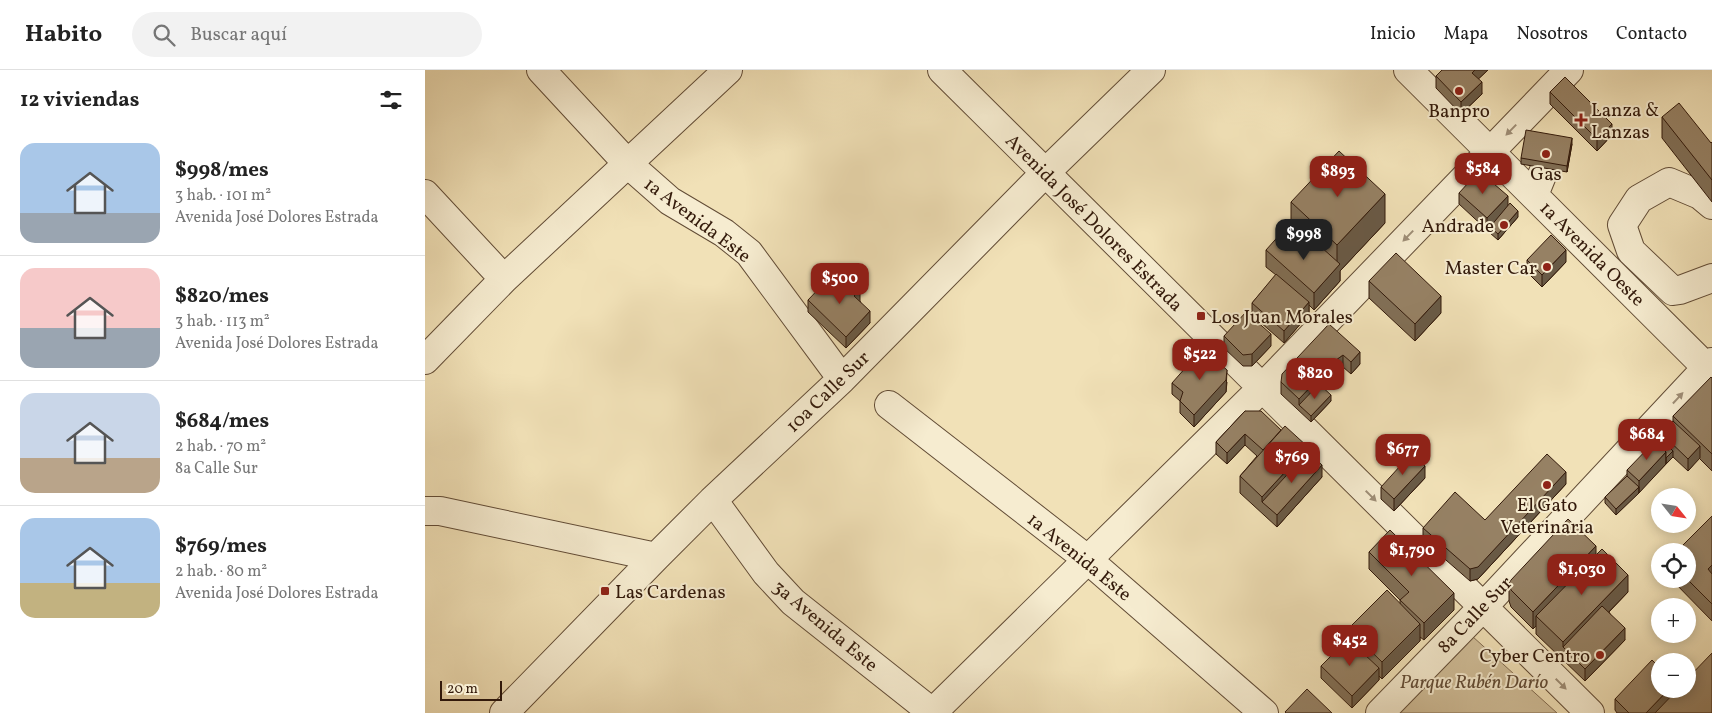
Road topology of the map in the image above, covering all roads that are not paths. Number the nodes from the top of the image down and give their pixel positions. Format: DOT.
graph roads {
  1 [pos="541,70"];
  2 [pos="728,70"];
  3 [pos="942,70"];
  4 [pos="1151,70"];
  5 [pos="1409,70"];
  6 [pos="1569,70"];
  7 [pos="1491,151"];
  8 [pos="628,164"];
  9 [pos="1545,168"];
  10 [pos="1045,173"];
  11 [pos="425,194"];
  12 [pos="1534,194"];
  13 [pos="1712,205"];
  14 [pos="1712,278"];
  15 [pos="505,279"];
  16 [pos="1680,290"];
  17 [pos="1663,323"];
  18 [pos="425,360"];
  19 [pos="1710,367"];
  20 [pos="842,379"];
  21 [pos="1262,388"];
  22 [pos="889,405"];
  23 [pos="713,500"];
  24 [pos="425,510"];
  25 [pos="656,557"];
  26 [pos="1087,559"];
  27 [pos="1483,607"];
  28 [pos="504,713"];
  29 [pos="933,713"];
  30 [pos="1264,713"];
  31 [pos="1380,713"];
  32 [pos="1590,713"];
  1 -- 8 [label="street, 1a Avenida Este"];
  2 -- 8 [label="street"];
  3 -- 10 [label="street, Avenida José Dolores Estrada"];
  4 -- 10 [label="street, 10a Calle Sur"];
  5 -- 7 [label="street, 1a Avenida Oeste"];
  6 -- 7 [label="street, one-way"];
  7 -- 12 [label="street, 1a Avenida Oeste"];
  7 -- 21 [label="street, one-way"];
  8 -- 15 [label="street"];
  8 -- 20 [label="street, 1a Avenida Este"];
  9 -- 12 [label="street"];
  10 -- 20 [label="street, 10a Calle Sur"];
  10 -- 21 [label="street, Avenida José Dolores Estrada"];
  11 -- 15 [label="street"];
  12 -- 17 [label="street, 1a Avenida Oeste"];
  13 -- 16 [label="street"];
  14 -- 16 [label="street"];
  15 -- 18 [label="street"];
  16 -- 17 [label="street"];
  17 -- 19 [label="street, 1a Avenida Oeste"];
  27 -- 19 [label="street, 8a Calle Sur, one-way"];
  20 -- 23 [label="street, 10a Calle Sur"];
  21 -- 26 [label="street"];
  21 -- 27 [label="street, Avenida José Dolores Estrada, one-way"];
  22 -- 26 [label="street, 1a Avenida Este"];
  23 -- 25 [label="street, 10a Calle Sur"];
  23 -- 29 [label="street, 3a Avenida Este"];
  24 -- 25 [label="street"];
  25 -- 28 [label="street, 10a Calle Sur"];
  26 -- 29 [label="street"];
  26 -- 30 [label="street, 1a Avenida Este"];
  27 -- 31 [label="street, 8a Calle Sur"];
  27 -- 32 [label="street, Avenida José Dolores Estrada, one-way"];
}
